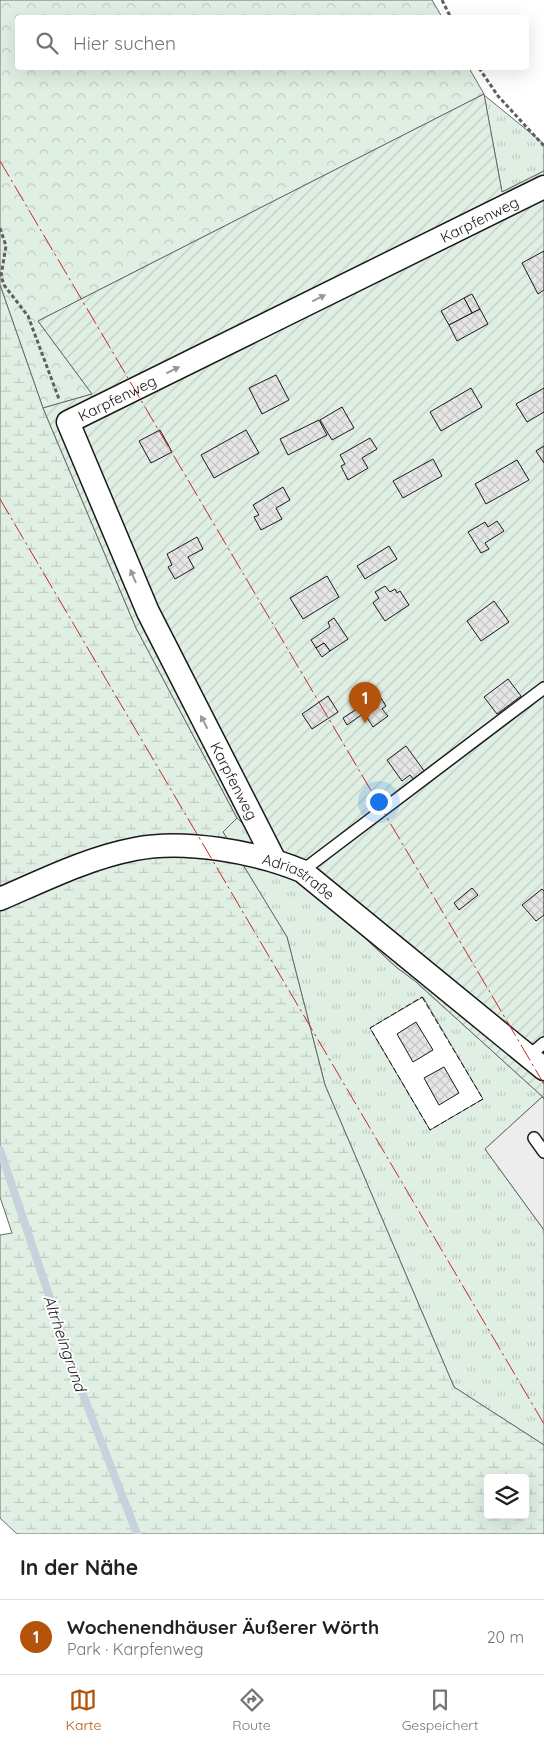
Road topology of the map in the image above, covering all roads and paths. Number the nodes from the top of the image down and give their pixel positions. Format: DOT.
graph roads {
  1 [pos="442,0"];
  2 [pos="450,15"];
  3 [pos="480,70"];
  4 [pos="544,146"];
  5 [pos="544,187"];
  6 [pos="0,228"];
  7 [pos="68,422"];
  8 [pos="544,688"];
  9 [pos="274,859"];
  10 [pos="302,871"];
  11 [pos="0,898"];
  12 [pos="539,1056"];
  13 [pos="534,1138"];
  14 [pos="544,1152"];
  1 -- 2 [label="path"];
  3 -- 4 [label="path"];
  7 -- 5 [label="street, Karpfenweg, one-way"];
  6 -- 7 [label="path"];
  9 -- 7 [label="street, Karpfenweg, one-way"];
  8 -- 10 [label="lane"];
  9 -- 10 [label="street, Adriastraße"];
  9 -- 11 [label="street, Adriastraße"];
  10 -- 12 [label="street, Adriastraße"];
  13 -- 14 [label="lane"];
}
